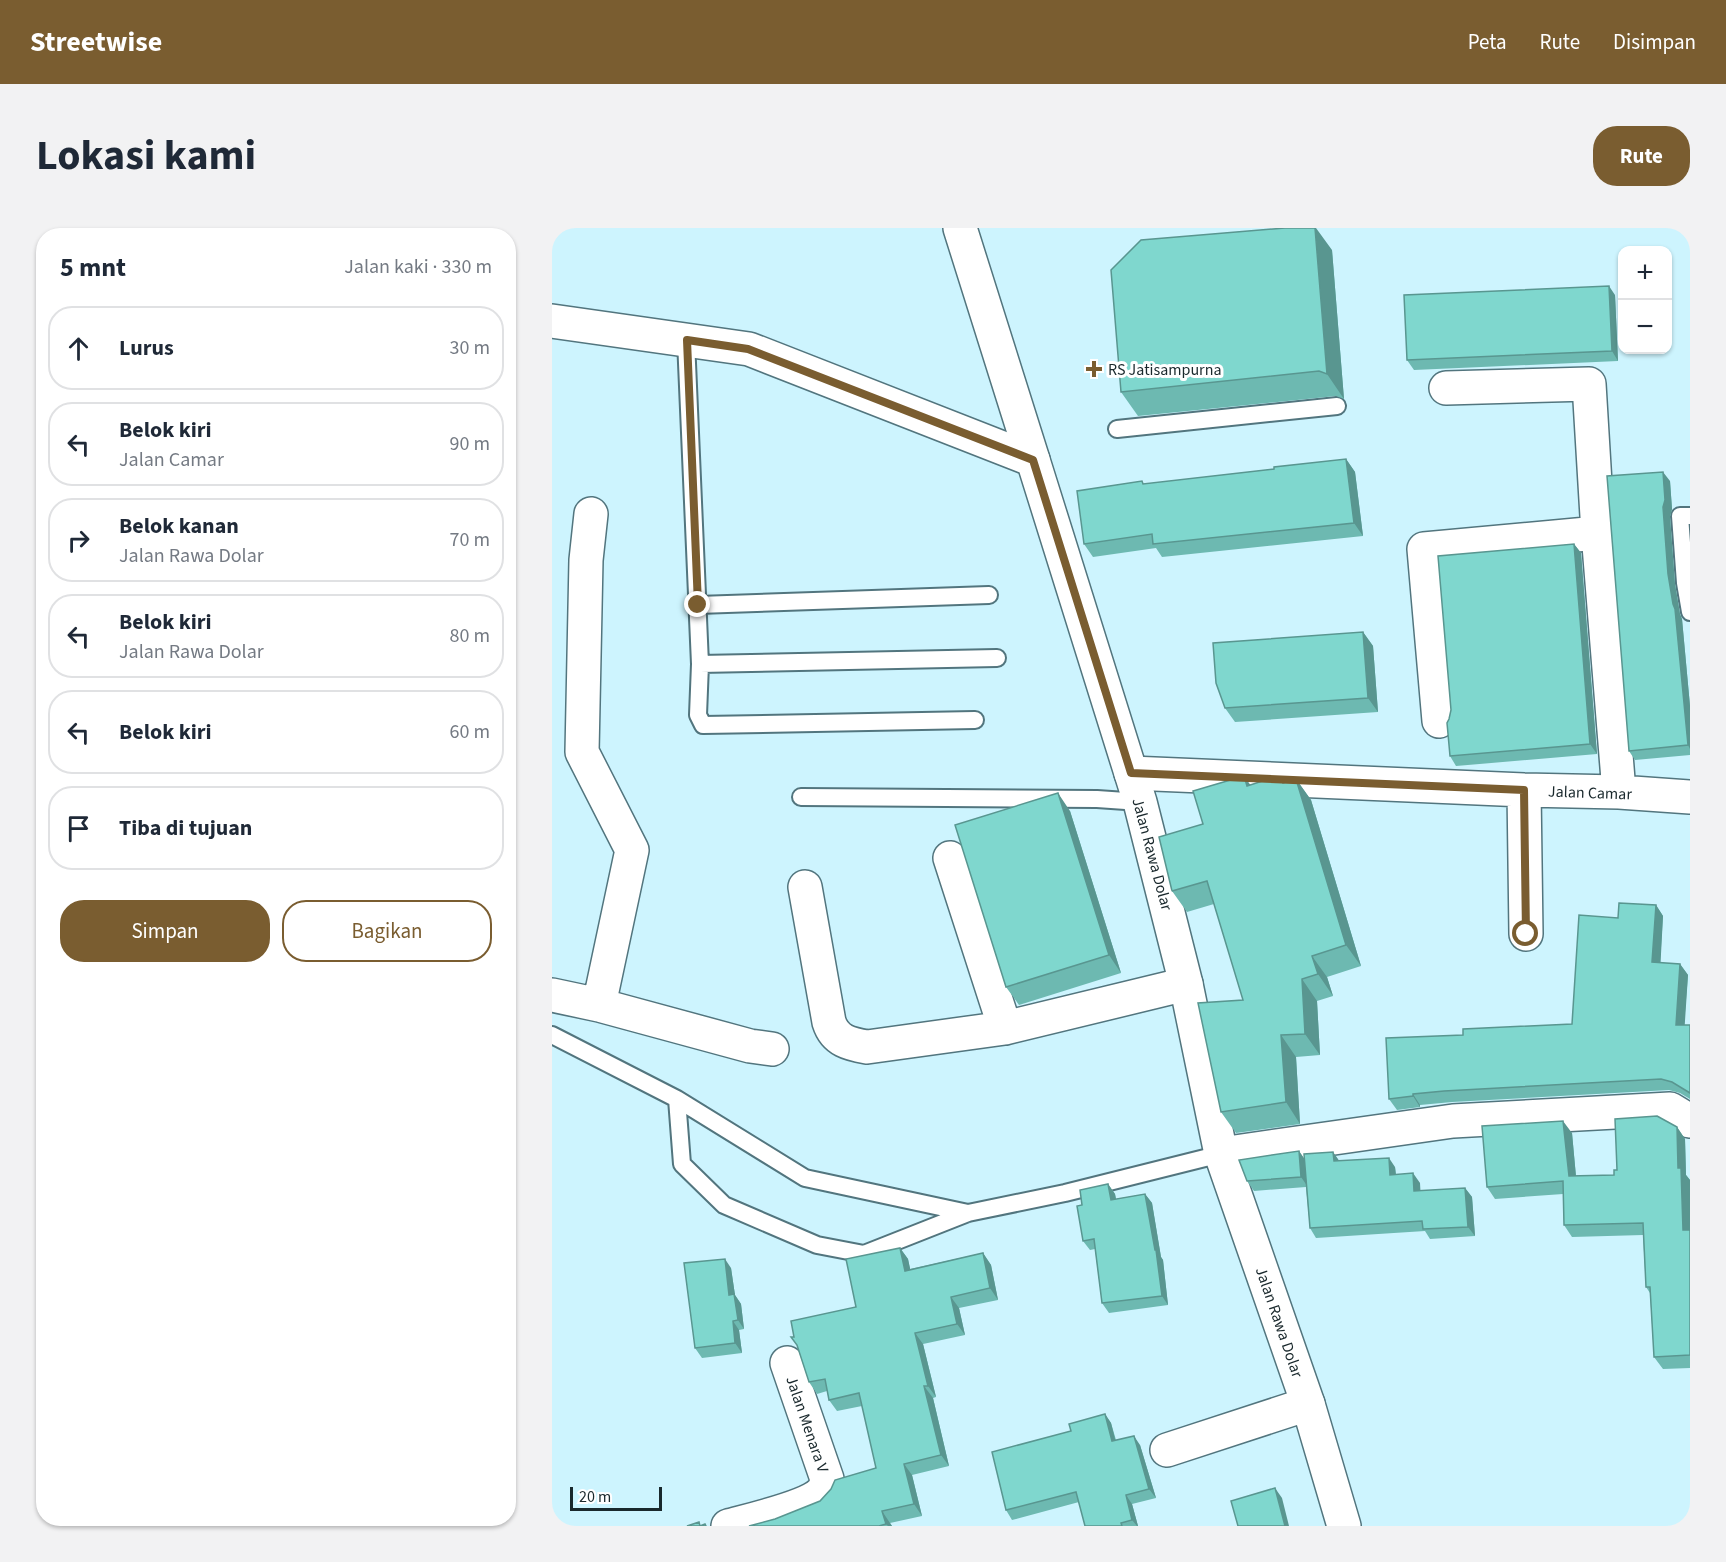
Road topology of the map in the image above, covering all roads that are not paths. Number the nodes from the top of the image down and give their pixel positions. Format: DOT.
graph roads {
  1 [pos="960,228"];
  2 [pos="552,321"];
  3 [pos="687,340"];
  4 [pos="1446,388"];
  5 [pos="1337,406"];
  6 [pos="1117,429"];
  7 [pos="1033,460"];
  8 [pos="591,514"];
  9 [pos="1690,516"];
  10 [pos="1598,533"];
  11 [pos="1687,583"];
  12 [pos="989,595"];
  13 [pos="698,605"];
  14 [pos="1690,612"];
  15 [pos="997,658"];
  16 [pos="700,664"];
  17 [pos="975,720"];
  18 [pos="1439,721"];
  19 [pos="1136,788"];
  20 [pos="1524,790"];
  21 [pos="1619,792"];
  22 [pos="801,796"];
  23 [pos="1690,797"];
  24 [pos="950,858"];
  25 [pos="805,887"];
  26 [pos="1526,934"];
  27 [pos="1186,984"];
  28 [pos="552,995"];
  29 [pos="599,1005"];
  30 [pos="1005,1028"];
  31 [pos="552,1035"];
  32 [pos="772,1049"];
  33 [pos="677,1099"];
  34 [pos="1690,1121"];
  35 [pos="1221,1154"];
  36 [pos="968,1213"];
  37 [pos="787,1363"];
  38 [pos="1308,1404"];
  39 [pos="1167,1450"];
  40 [pos="728,1526"];
  41 [pos="1344,1526"];
  1 -- 7 [label="street, Jalan Rawa Dolar"];
  2 -- 3 [label="street"];
  3 -- 7 [label="street"];
  3 -- 13 [label="lane"];
  4 -- 10 [label="street"];
  5 -- 6 [label="lane"];
  7 -- 19 [label="street, Jalan Rawa Dolar"];
  8 -- 29 [label="street"];
  9 -- 11 [label="lane"];
  10 -- 18 [label="street"];
  10 -- 21 [label="street"];
  11 -- 14 [label="lane"];
  12 -- 13 [label="lane"];
  13 -- 16 [label="lane"];
  15 -- 16 [label="lane"];
  16 -- 17 [label="lane"];
  19 -- 20 [label="street, Jalan Camar"];
  19 -- 22 [label="lane"];
  19 -- 27 [label="street, Jalan Rawa Dolar"];
  20 -- 21 [label="street, Jalan Camar"];
  20 -- 26 [label="street"];
  21 -- 23 [label="street, Jalan Camar"];
  24 -- 30 [label="street"];
  25 -- 30 [label="street"];
  27 -- 30 [label="street"];
  27 -- 35 [label="street, Jalan Rawa Dolar"];
  28 -- 29 [label="street"];
  29 -- 32 [label="street"];
  31 -- 33 [label="lane"];
  33 -- 36 [label="lane"];
  33 -- 36 [label="lane"];
  34 -- 35 [label="street"];
  35 -- 36 [label="lane"];
  35 -- 38 [label="street, Jalan Rawa Dolar"];
  37 -- 40 [label="street, Jalan Menara V"];
  38 -- 39 [label="street"];
  38 -- 41 [label="street, Jalan Rawa Dolar"];
}
